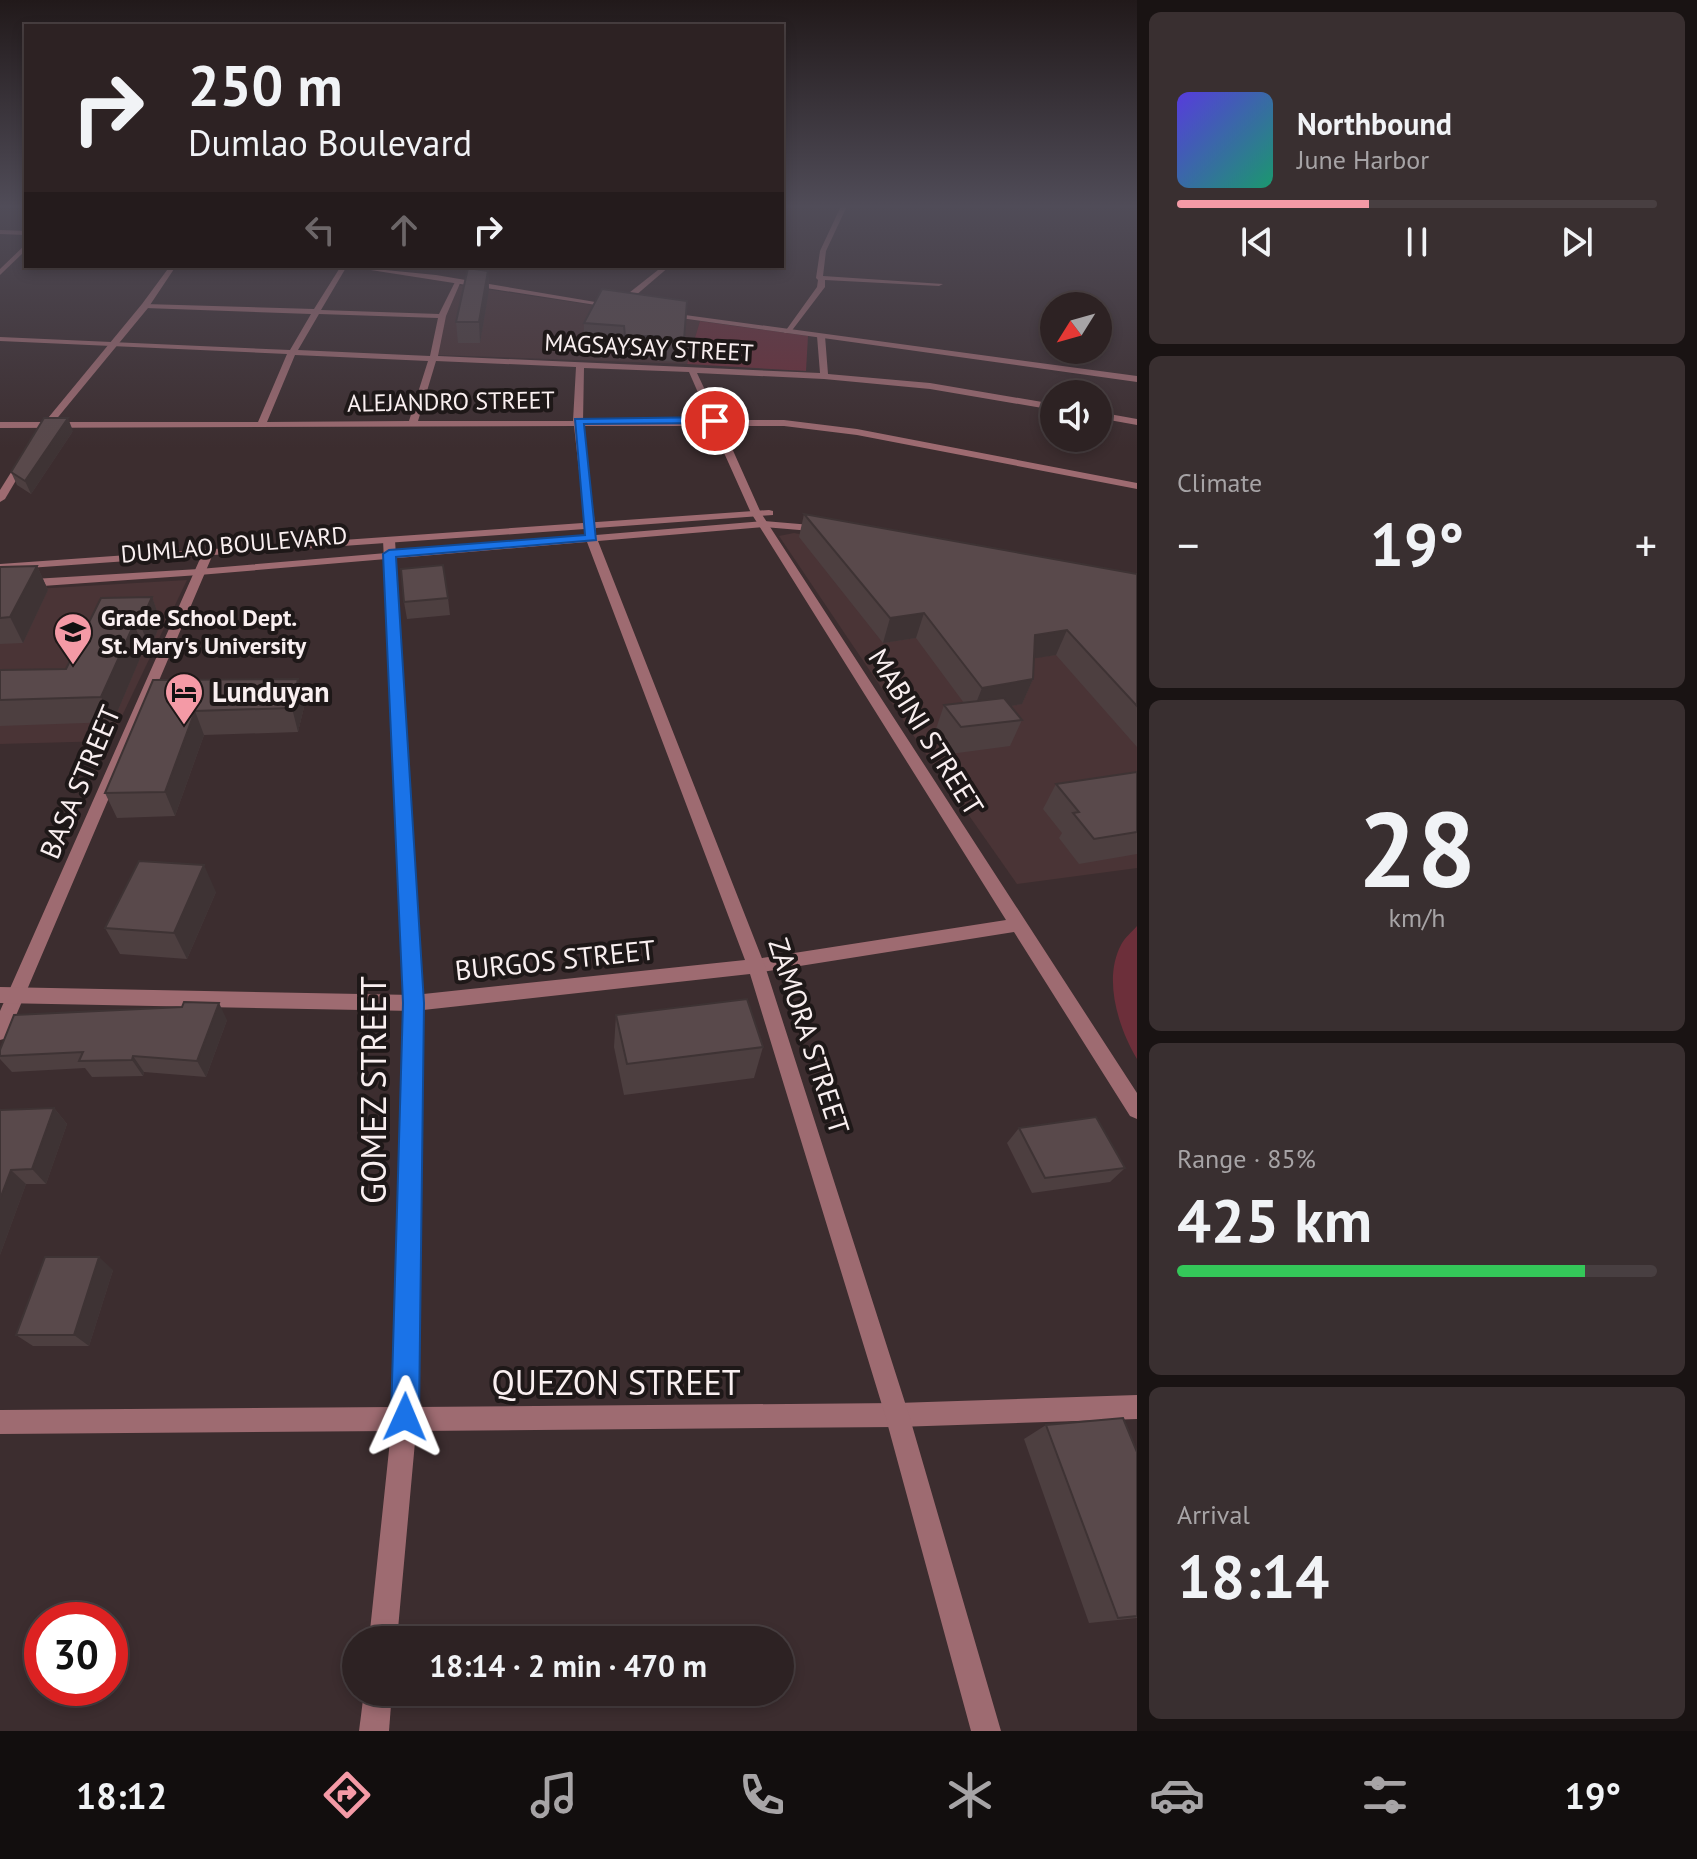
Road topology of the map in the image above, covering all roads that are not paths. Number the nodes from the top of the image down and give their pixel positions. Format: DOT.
graph roads {
  1 [pos="158,287"];
  2 [pos="334,287"];
  3 [pos="457,287"];
  4 [pos="489,287"];
  5 [pos="642,287"];
  6 [pos="821,287"];
  7 [pos="145,306"];
  8 [pos="617,307"];
  9 [pos="632,309"];
  10 [pos="318,313"];
  11 [pos="663,313"];
  12 [pos="442,316"];
  13 [pos="787,331"];
  14 [pos="821,336"];
  15 [pos="0,339"];
  16 [pos="114,345"];
  17 [pos="291,354"];
  18 [pos="433,359"];
  19 [pos="580,364"];
  20 [pos="692,370"];
  21 [pos="824,376"];
  22 [pos="1137,379"];
  23 [pos="1040,405"];
  24 [pos="1112,418"];
  25 [pos="578,421"];
  26 [pos="715,421"];
  27 [pos="1137,422"];
  28 [pos="262,423"];
  29 [pos="45,424"];
  30 [pos="413,424"];
  31 [pos="0,425"];
  32 [pos="1137,486"];
  33 [pos="0,499"];
  34 [pos="760,519"];
  35 [pos="837,527"];
  36 [pos="591,531"];
  37 [pos="389,547"];
  38 [pos="207,554"];
  39 [pos="0,567"];
  40 [pos="199,572"];
  41 [pos="0,585"];
  42 [pos="1016,925"];
  43 [pos="756,966"];
  44 [pos="8,996"];
  45 [pos="414,1003"];
  46 [pos="0,1032"];
  47 [pos="1137,1110"];
  48 [pos="1137,1407"];
  49 [pos="897,1415"];
  50 [pos="405,1417"];
  51 [pos="0,1422"];
  52 [pos="384,1626"];
  53 [pos="377,1706"];
  54 [pos="374,1731"];
  55 [pos="986,1731"];
  1 -- 7 [label="street"];
  2 -- 10 [label="street"];
  3 -- 12 [label="street"];
  4 -- 8 [label="street"];
  5 -- 8 [label="street"];
  6 -- 13 [label="street"];
  7 -- 10 [label="street"];
  7 -- 16 [label="street"];
  8 -- 9 [label="street"];
  10 -- 12 [label="street"];
  10 -- 17 [label="street"];
  11 -- 13 [label="street"];
  12 -- 18 [label="street"];
  13 -- 14 [label="street"];
  14 -- 21 [label="street"];
  14 -- 22 [label="street"];
  15 -- 16 [label="street, MAGSAYSAY STREET"];
  16 -- 17 [label="street, MAGSAYSAY STREET"];
  16 -- 29 [label="street"];
  17 -- 18 [label="street, MAGSAYSAY STREET"];
  17 -- 28 [label="street"];
  18 -- 19 [label="street, MAGSAYSAY STREET"];
  18 -- 30 [label="street"];
  19 -- 20 [label="street, MAGSAYSAY STREET"];
  19 -- 25 [label="street, ZAMORA STREET"];
  20 -- 21 [label="street, MAGSAYSAY STREET"];
  20 -- 26 [label="street, MABINI STREET"];
  21 -- 23 [label="street, MAGSAYSAY STREET"];
  24 -- 27 [label="street"];
  25 -- 26 [label="street, ALEJANDRO STREET"];
  25 -- 30 [label="street, ALEJANDRO STREET"];
  25 -- 36 [label="street, ZAMORA STREET"];
  26 -- 32 [label="street, ALEJANDRO STREET"];
  26 -- 34 [label="street, MABINI STREET"];
  28 -- 29 [label="street, ALEJANDRO STREET"];
  28 -- 30 [label="street, ALEJANDRO STREET"];
  29 -- 31 [label="street, ALEJANDRO STREET"];
  29 -- 33 [label="street"];
  34 -- 35 [label="street, DUMLAO BOULEVARD"];
  34 -- 36 [label="street, DUMLAO BOULEVARD"];
  34 -- 42 [label="street, MABINI STREET"];
  36 -- 37 [label="street, DUMLAO BOULEVARD"];
  36 -- 43 [label="street, ZAMORA STREET"];
  37 -- 38 [label="street, DUMLAO BOULEVARD"];
  37 -- 40 [label="street, DUMLAO BOULEVARD"];
  37 -- 45 [label="street, GOMEZ STREET"];
  38 -- 39 [label="street, DUMLAO BOULEVARD"];
  38 -- 40 [label="street, BASA STREET"];
  40 -- 41 [label="street, DUMLAO BOULEVARD"];
  40 -- 44 [label="street, BASA STREET"];
  42 -- 43 [label="street, BURGOS STREET"];
  42 -- 47 [label="street, MABINI STREET"];
  43 -- 45 [label="street, BURGOS STREET"];
  43 -- 49 [label="street, ZAMORA STREET"];
  44 -- 45 [label="street, BURGOS STREET"];
  44 -- 46 [label="street, BASA STREET"];
  45 -- 50 [label="street, GOMEZ STREET"];
  48 -- 49 [label="street, QUEZON STREET"];
  49 -- 50 [label="street, QUEZON STREET"];
  49 -- 55 [label="street, ZAMORA STREET"];
  50 -- 51 [label="street, QUEZON STREET"];
  50 -- 52 [label="street, GOMEZ STREET"];
  53 -- 54 [label="street"];
}
